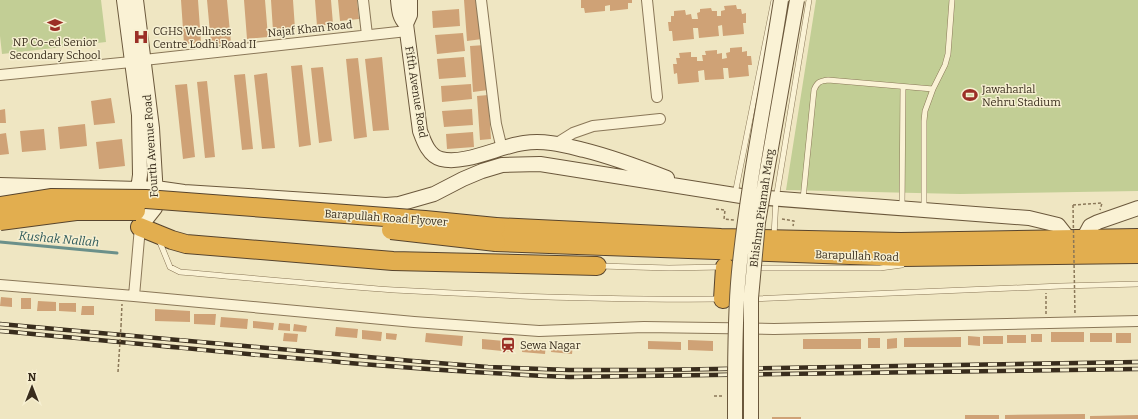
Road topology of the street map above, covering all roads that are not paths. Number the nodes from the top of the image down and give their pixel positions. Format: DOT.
graph roads {
  1 [pos="124,0"];
  2 [pos="136,0"];
  3 [pos="363,0"];
  4 [pos="398,0"];
  5 [pos="410,0"];
  6 [pos="481,0"];
  7 [pos="648,0"];
  8 [pos="774,0"];
  9 [pos="781,0"];
  10 [pos="797,0"];
  11 [pos="809,0"];
  12 [pos="952,0"];
  13 [pos="406,28"];
  14 [pos="366,35"];
  15 [pos="138,61"];
  16 [pos="0,75"];
  17 [pos="904,87"];
  18 [pos="933,89"];
  19 [pos="657,97"];
  20 [pos="660,118"];
  21 [pos="557,143"];
  22 [pos="502,149"];
  23 [pos="0,185"];
  24 [pos="156,188"];
  25 [pos="689,188"];
  26 [pos="138,189"];
  27 [pos="184,192"];
  28 [pos="735,195"];
  29 [pos="0,196"];
  30 [pos="776,199"];
  31 [pos="803,201"];
  32 [pos="156,202"];
  33 [pos="136,204"];
  34 [pos="0,206"];
  35 [pos="902,208"];
  36 [pos="1138,208"];
  37 [pos="924,210"];
  38 [pos="0,221"];
  39 [pos="148,230"];
  40 [pos="496,235"];
  41 [pos="1138,238"];
  42 [pos="774,239"];
  43 [pos="1076,239"];
  44 [pos="536,244"];
  45 [pos="577,245"];
  46 [pos="1138,254"];
  47 [pos="958,257"];
  48 [pos="919,262"];
  49 [pos="534,264"];
  50 [pos="912,264"];
  51 [pos="575,265"];
  52 [pos="597,266"];
  53 [pos="725,267"];
  54 [pos="1138,284"];
  55 [pos="0,285"];
  56 [pos="134,296"];
  57 [pos="723,299"];
  58 [pos="1138,321"];
  59 [pos="735,419"];
  60 [pos="751,419"];
  1 -- 15 [label="street, Fourth Avenue Road"];
  2 -- 15 [label="street, Fourth Avenue Road"];
  3 -- 14 [label="street"];
  4 -- 13 [label="street, Fifth Avenue Road"];
  5 -- 13 [label="street, Fifth Avenue Road"];
  6 -- 22 [label="street"];
  7 -- 19 [label="street"];
  8 -- 28 [label="lane"];
  9 -- 59 [label="street, Bhishma Pitamah Marg, bridge"];
  10 -- 60 [label="street, Bhishma Pitamah Marg, bridge"];
  11 -- 30 [label="lane"];
  12 -- 18 [label="lane"];
  13 -- 14 [label="street, Najaf Khan Road"];
  13 -- 22 [label="street, Fifth Avenue Road"];
  14 -- 15 [label="street, Najaf Khan Road"];
  15 -- 16 [label="street, Najaf Khan Road"];
  15 -- 24 [label="street, Fourth Avenue Road"];
  15 -- 26 [label="street, Fourth Avenue Road"];
  17 -- 18 [label="lane"];
  17 -- 31 [label="lane"];
  17 -- 35 [label="lane"];
  18 -- 37 [label="lane"];
  20 -- 21 [label="street"];
  21 -- 22 [label="street, Fifth Avenue Road"];
  21 -- 25 [label="street, Fifth Avenue Road"];
  23 -- 26 [label="street"];
  24 -- 26 [label="street"];
  24 -- 27 [label="street"];
  24 -- 32 [label="street, Fourth Avenue Road"];
  25 -- 27 [label="street"];
  25 -- 28 [label="street"];
  26 -- 33 [label="street, Fourth Avenue Road"];
  27 -- 32 [label="street"];
  28 -- 30 [label="street"];
  29 -- 33 [label="street"];
  30 -- 31 [label="street"];
  30 -- 42 [label="lane"];
  31 -- 35 [label="street"];
  32 -- 33 [label="street"];
  32 -- 39 [label="street, Fourth Avenue Road"];
  33 -- 39 [label="street, Fourth Avenue Road"];
  34 -- 40 [label="highway, Barapullah Road Flyover, bridge"];
  35 -- 37 [label="street"];
  36 -- 43 [label="street"];
  37 -- 43 [label="street"];
  38 -- 40 [label="highway, Barapullah Road Flyover, bridge"];
  39 -- 49 [label="highway"];
  39 -- 56 [label="street"];
  39 -- 57 [label="lane"];
  40 -- 42 [label="highway, Barapullah Road Flyover"];
  40 -- 44 [label="highway, Barapullah Road Flyover"];
  41 -- 43 [label="highway, Barapullah Road"];
  42 -- 43 [label="highway, Barapullah Road"];
  44 -- 45 [label="highway, Barapullah Road Flyover"];
  44 -- 49 [label="highway"];
  45 -- 47 [label="highway, Barapullah Road"];
  45 -- 51 [label="highway"];
  46 -- 47 [label="highway, Barapullah Road"];
  47 -- 48 [label="lane"];
  49 -- 51 [label="highway"];
  50 -- 53 [label="lane"];
  51 -- 52 [label="highway"];
  52 -- 53 [label="lane"];
  53 -- 57 [label="highway"];
  54 -- 57 [label="lane"];
  55 -- 56 [label="street"];
  56 -- 58 [label="street"];
}
